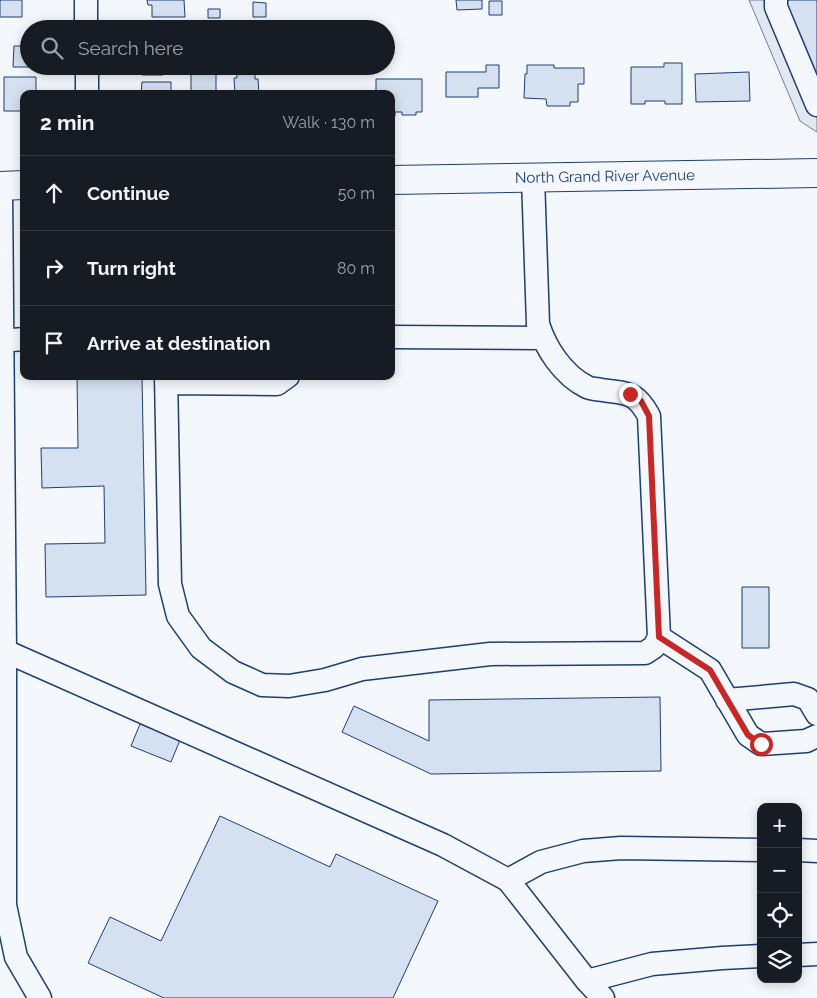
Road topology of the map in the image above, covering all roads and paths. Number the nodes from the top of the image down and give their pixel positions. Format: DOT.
graph roads {
  1 [pos="86,0"];
  2 [pos="776,0"];
  3 [pos="86,20"];
  4 [pos="87,75"];
  5 [pos="87,90"];
  6 [pos="817,105"];
  7 [pos="817,173"];
  8 [pos="533,178"];
  9 [pos="395,180"];
  10 [pos="20,185"];
  11 [pos="0,186"];
  12 [pos="395,337"];
  13 [pos="542,338"];
  14 [pos="9,340"];
  15 [pos="166,380"];
  16 [pos="282,380"];
  17 [pos="659,637"];
  18 [pos="5,651"];
  19 [pos="728,700"];
  20 [pos="817,714"];
  21 [pos="817,736"];
  22 [pos="757,850"];
  23 [pos="802,850"];
  24 [pos="817,851"];
  25 [pos="508,880"];
  26 [pos="817,954"];
  27 [pos="802,955"];
  28 [pos="757,956"];
  29 [pos="587,981"];
  30 [pos="40,998"];
  31 [pos="602,998"];
  1 -- 3 [label="street"];
  2 -- 6 [label="street"];
  4 -- 5 [label="street"];
  7 -- 8 [label="main road, North Grand River Avenue"];
  8 -- 9 [label="main road, North Grand River Avenue"];
  8 -- 13 [label="street"];
  10 -- 11 [label="main road"];
  11 -- 14 [label="street"];
  12 -- 13 [label="street"];
  13 -- 17 [label="street"];
  14 -- 18 [label="street"];
  15 -- 16 [label="street"];
  15 -- 17 [label="street"];
  17 -- 19 [label="street"];
  18 -- 25 [label="street"];
  18 -- 30 [label="street"];
  19 -- 20 [label="street"];
  19 -- 21 [label="street"];
  22 -- 25 [label="street"];
  23 -- 24 [label="street"];
  25 -- 29 [label="street"];
  26 -- 27 [label="street"];
  28 -- 29 [label="street"];
  29 -- 31 [label="street"];
}
